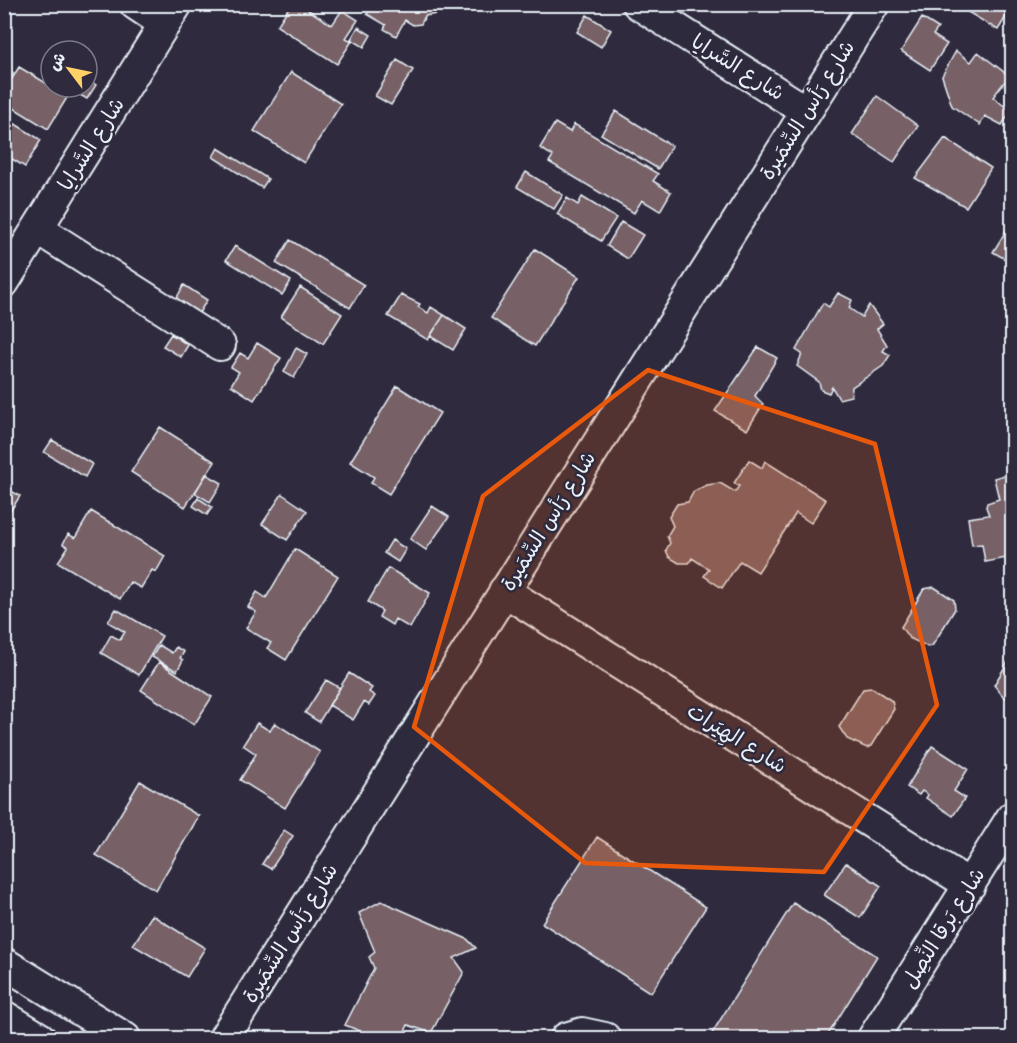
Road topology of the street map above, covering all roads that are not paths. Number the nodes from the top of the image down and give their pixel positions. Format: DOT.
graph roads {
  1 [pos="135,4"];
  2 [pos="639,4"];
  3 [pos="874,4"];
  4 [pos="171,14"];
  5 [pos="806,111"];
  6 [pos="38,229"];
  7 [pos="4,282"];
  8 [pos="220,345"];
  9 [pos="504,591"];
  10 [pos="1012,817"];
  11 [pos="970,885"];
  12 [pos="4,963"];
  13 [pos="4,1016"];
  14 [pos="40,1038"];
  15 [pos="125,1038"];
  16 [pos="224,1038"];
  17 [pos="566,1038"];
  18 [pos="605,1038"];
  19 [pos="873,1038"];
  1 -- 4 [label="street"];
  2 -- 5 [label="street, شارع السَّرايا"];
  3 -- 5 [label="street, شارع رَأس السِّمَيرة"];
  4 -- 6 [label="street, شارع السَّرايا"];
  5 -- 9 [label="street, شارع رَأس السِّمَيرة"];
  6 -- 7 [label="street, شارع السَّرايا"];
  6 -- 8 [label="street"];
  9 -- 11 [label="street, شارع الهِيَرات"];
  9 -- 16 [label="street, شارع رَأس السِّمَيرة"];
  10 -- 11 [label="street, شارع بَرقا النِّصِل"];
  11 -- 19 [label="street, شارع بَرقا النِّصِل"];
  12 -- 15 [label="street"];
  13 -- 14 [label="street"];
  17 -- 18 [label="street"];
}
